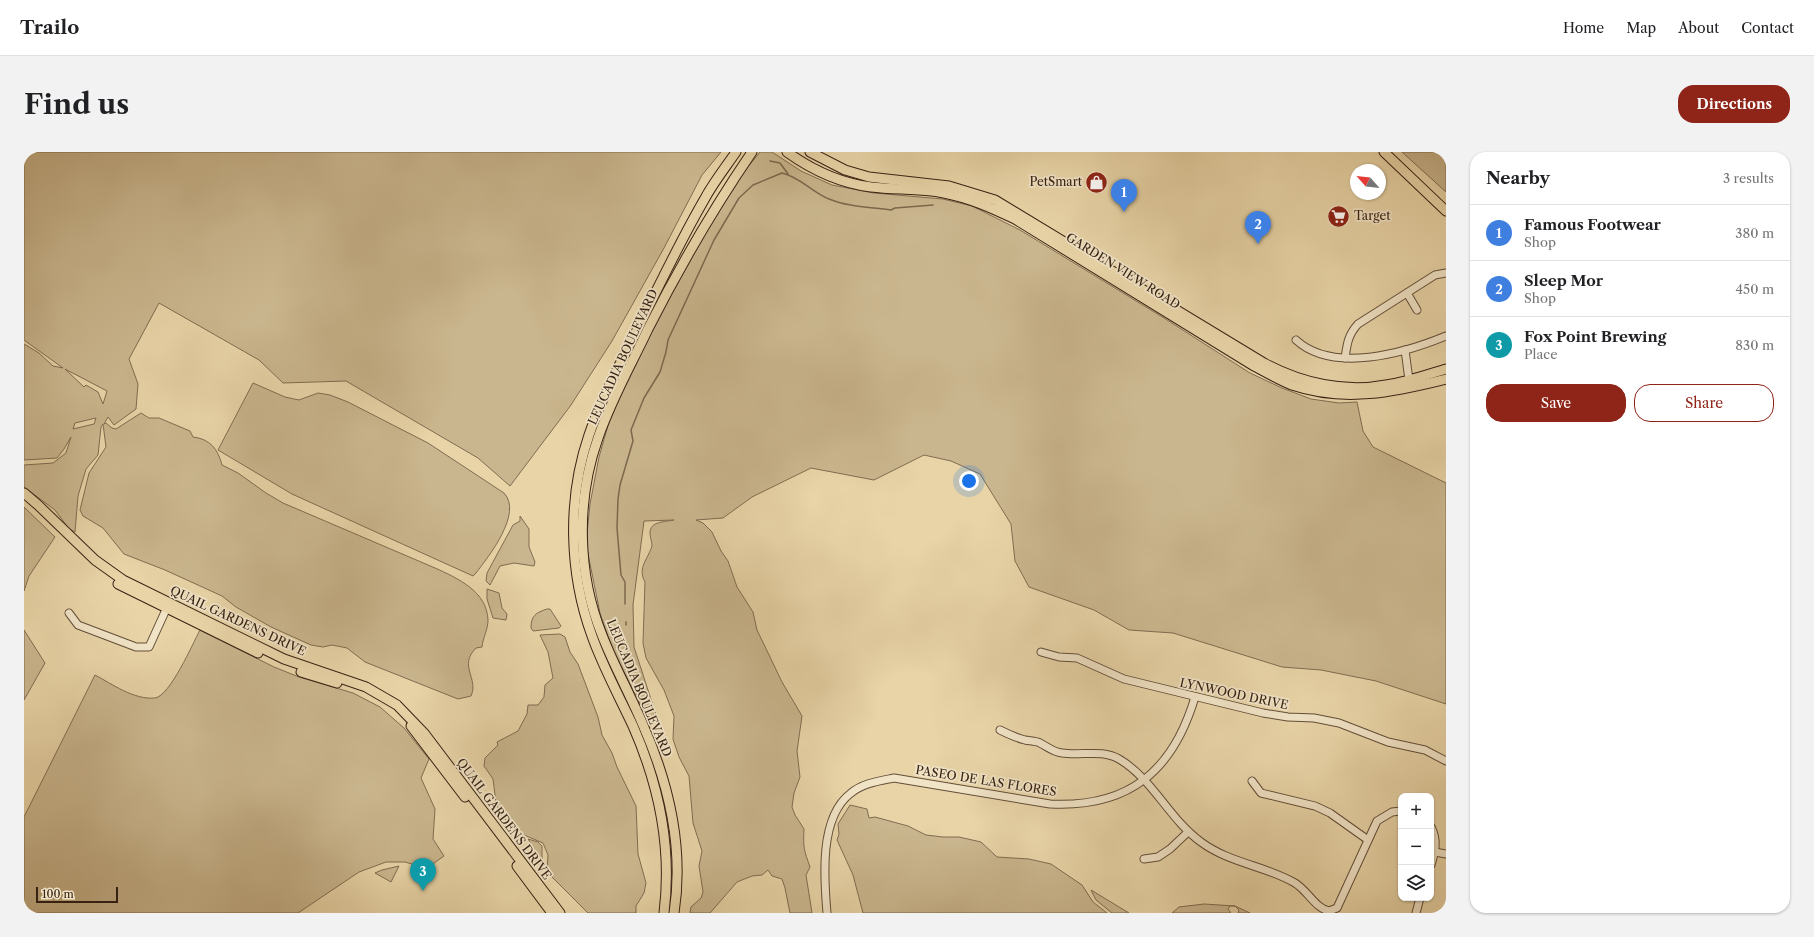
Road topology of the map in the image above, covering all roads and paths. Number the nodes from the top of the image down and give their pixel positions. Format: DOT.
graph roads {
  1 [pos="736,152"];
  2 [pos="752,152"];
  3 [pos="787,152"];
  4 [pos="810,152"];
  5 [pos="1384,152"];
  6 [pos="1446,211"];
  7 [pos="1446,272"];
  8 [pos="1407,293"];
  9 [pos="1417,310"];
  10 [pos="1446,336"];
  11 [pos="1296,340"];
  12 [pos="1405,350"];
  13 [pos="1345,358"];
  14 [pos="1446,369"];
  15 [pos="1446,379"];
  16 [pos="1410,380"];
  17 [pos="24,494"];
  18 [pos="24,501"];
  19 [pos="168,606"];
  20 [pos="69,613"];
  21 [pos="1041,652"];
  22 [pos="1195,697"];
  23 [pos="1000,730"];
  24 [pos="1446,761"];
  25 [pos="1145,780"];
  26 [pos="1252,781"];
  27 [pos="1398,812"];
  28 [pos="1431,829"];
  29 [pos="1188,832"];
  30 [pos="1368,840"];
  31 [pos="1435,852"];
  32 [pos="1446,854"];
  33 [pos="1434,855"];
  34 [pos="1144,859"];
  35 [pos="1419,901"];
  36 [pos="552,913"];
  37 [pos="560,913"];
  38 [pos="664,913"];
  39 [pos="674,913"];
  40 [pos="827,913"];
  41 [pos="1416,913"];
  1 -- 38 [label="main road, LEUCADIA BOULEVARD"];
  2 -- 39 [label="main road, LEUCADIA BOULEVARD"];
  3 -- 15 [label="main road, GARDEN VIEW ROAD"];
  4 -- 16 [label="main road, GARDEN VIEW ROAD"];
  5 -- 6 [label="main road"];
  7 -- 8 [label="street"];
  8 -- 9 [label="street"];
  8 -- 13 [label="street"];
  10 -- 12 [label="street"];
  11 -- 13 [label="street"];
  12 -- 13 [label="street"];
  12 -- 16 [label="street"];
  14 -- 16 [label="main road, GARDEN VIEW ROAD"];
  17 -- 19 [label="main road, QUAIL GARDENS DRIVE"];
  18 -- 19 [label="main road, QUAIL GARDENS DRIVE"];
  19 -- 20 [label="street"];
  19 -- 36 [label="main road, QUAIL GARDENS DRIVE"];
  19 -- 37 [label="main road, QUAIL GARDENS DRIVE"];
  21 -- 22 [label="street, LYNWOOD DRIVE"];
  22 -- 24 [label="street, LYNWOOD DRIVE"];
  22 -- 25 [label="street, PASEO DE LAS FLORES"];
  23 -- 25 [label="street"];
  25 -- 29 [label="street"];
  25 -- 40 [label="street, PASEO DE LAS FLORES"];
  26 -- 30 [label="street"];
  27 -- 30 [label="street"];
  28 -- 31 [label="street"];
  29 -- 30 [label="street"];
  29 -- 34 [label="street"];
  31 -- 32 [label="street"];
  31 -- 33 [label="street"];
  35 -- 41 [label="street"];
}
